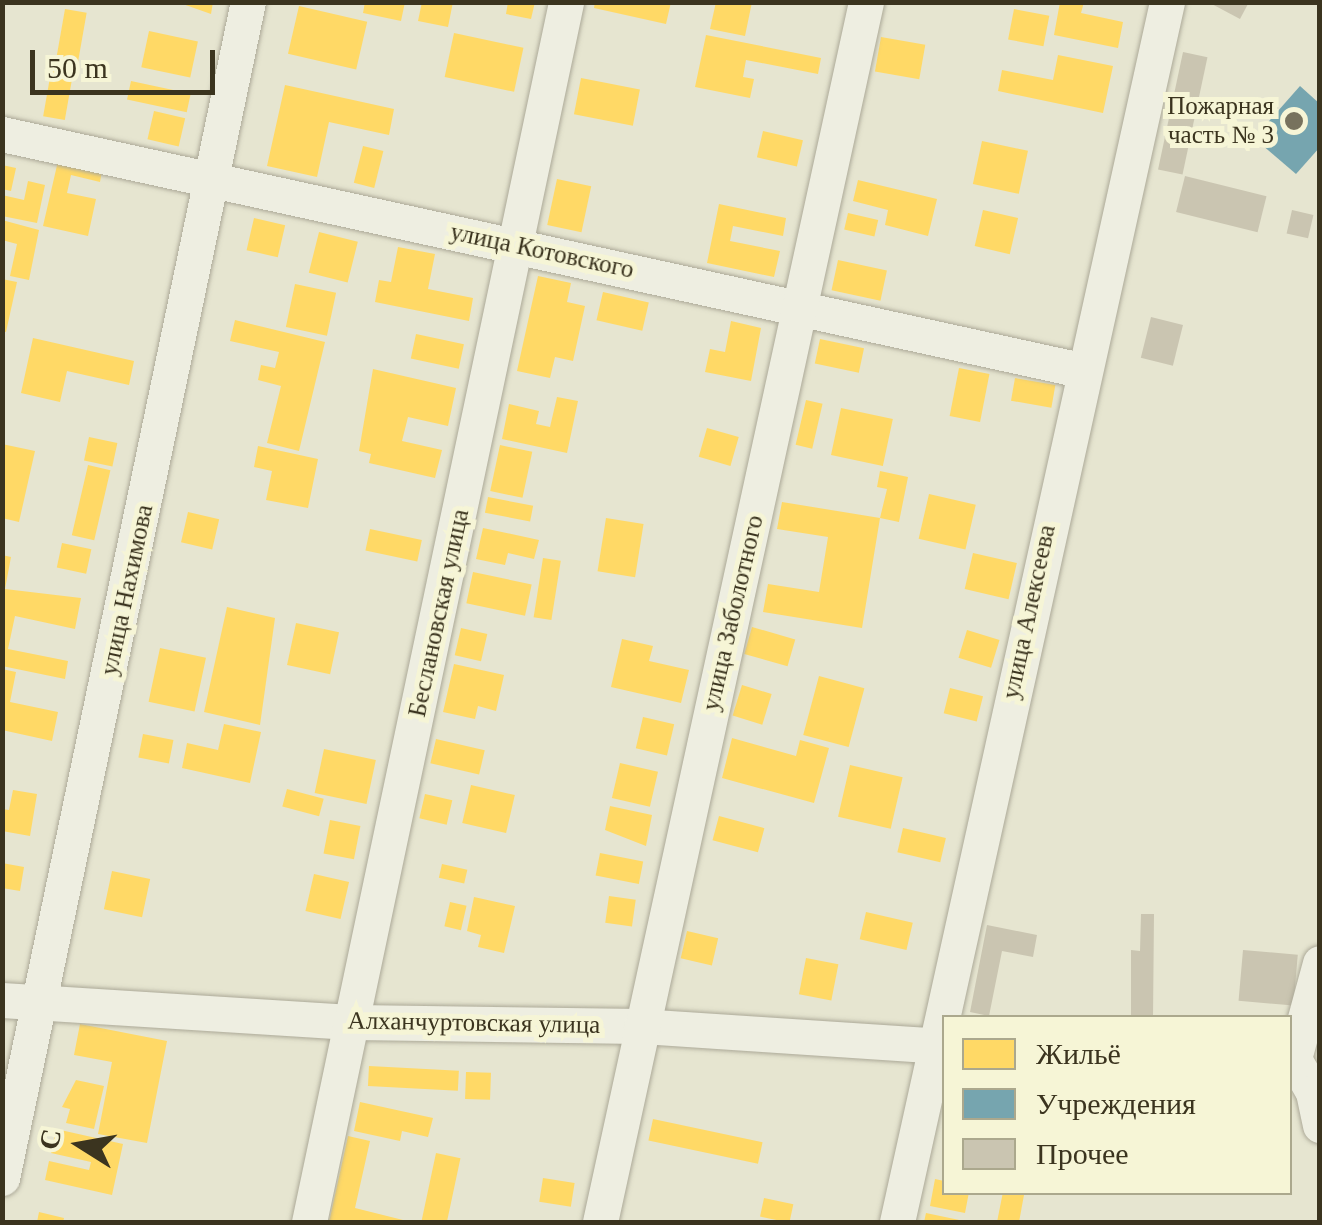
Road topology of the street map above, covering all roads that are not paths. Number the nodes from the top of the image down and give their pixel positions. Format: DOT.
graph roads {
  1 [pos="248,2"];
  2 [pos="566,2"];
  3 [pos="866,2"];
  4 [pos="1166,2"];
  5 [pos="2,134"];
  6 [pos="214,178"];
  7 [pos="515,246"];
  8 [pos="801,308"];
  9 [pos="1081,370"];
  10 [pos="1320,964"];
  11 [pos="2,1000"];
  12 [pos="41,1000"];
  13 [pos="946,1015"];
  14 [pos="354,1022"];
  15 [pos="641,1026"];
  16 [pos="940,1046"];
  17 [pos="1292,1059"];
  18 [pos="1320,1125"];
  19 [pos="2,1178"];
  20 [pos="309,1222"];
  21 [pos="600,1222"];
  22 [pos="897,1222"];
  1 -- 6 [label="street, улица Нахимова"];
  2 -- 7 [label="street, Беслановская улица"];
  3 -- 8 [label="street, улица Заболотного"];
  4 -- 9 [label="street, улица Алексеева"];
  5 -- 6 [label="street, улица Котовского"];
  6 -- 7 [label="street, улица Котовского"];
  6 -- 12 [label="street, улица Нахимова"];
  7 -- 8 [label="street, улица Котовского"];
  7 -- 14 [label="street, Беслановская улица"];
  8 -- 9 [label="street, улица Котовского"];
  8 -- 15 [label="street, улица Заболотного"];
  9 -- 13 [label="street, улица Алексеева"];
  10 -- 17 [label="street"];
  11 -- 12 [label="street, Алханчуртовская улица"];
  12 -- 14 [label="street, Алханчуртовская улица"];
  12 -- 19 [label="street, улица Нахимова"];
  14 -- 15 [label="street, Алханчуртовская улица"];
  14 -- 20 [label="street, Беслановская улица"];
  15 -- 16 [label="street, Алханчуртовская улица"];
  15 -- 21 [label="street, улица Заболотного"];
  16 -- 22 [label="street, улица Алексеева"];
  17 -- 18 [label="street"];
}
